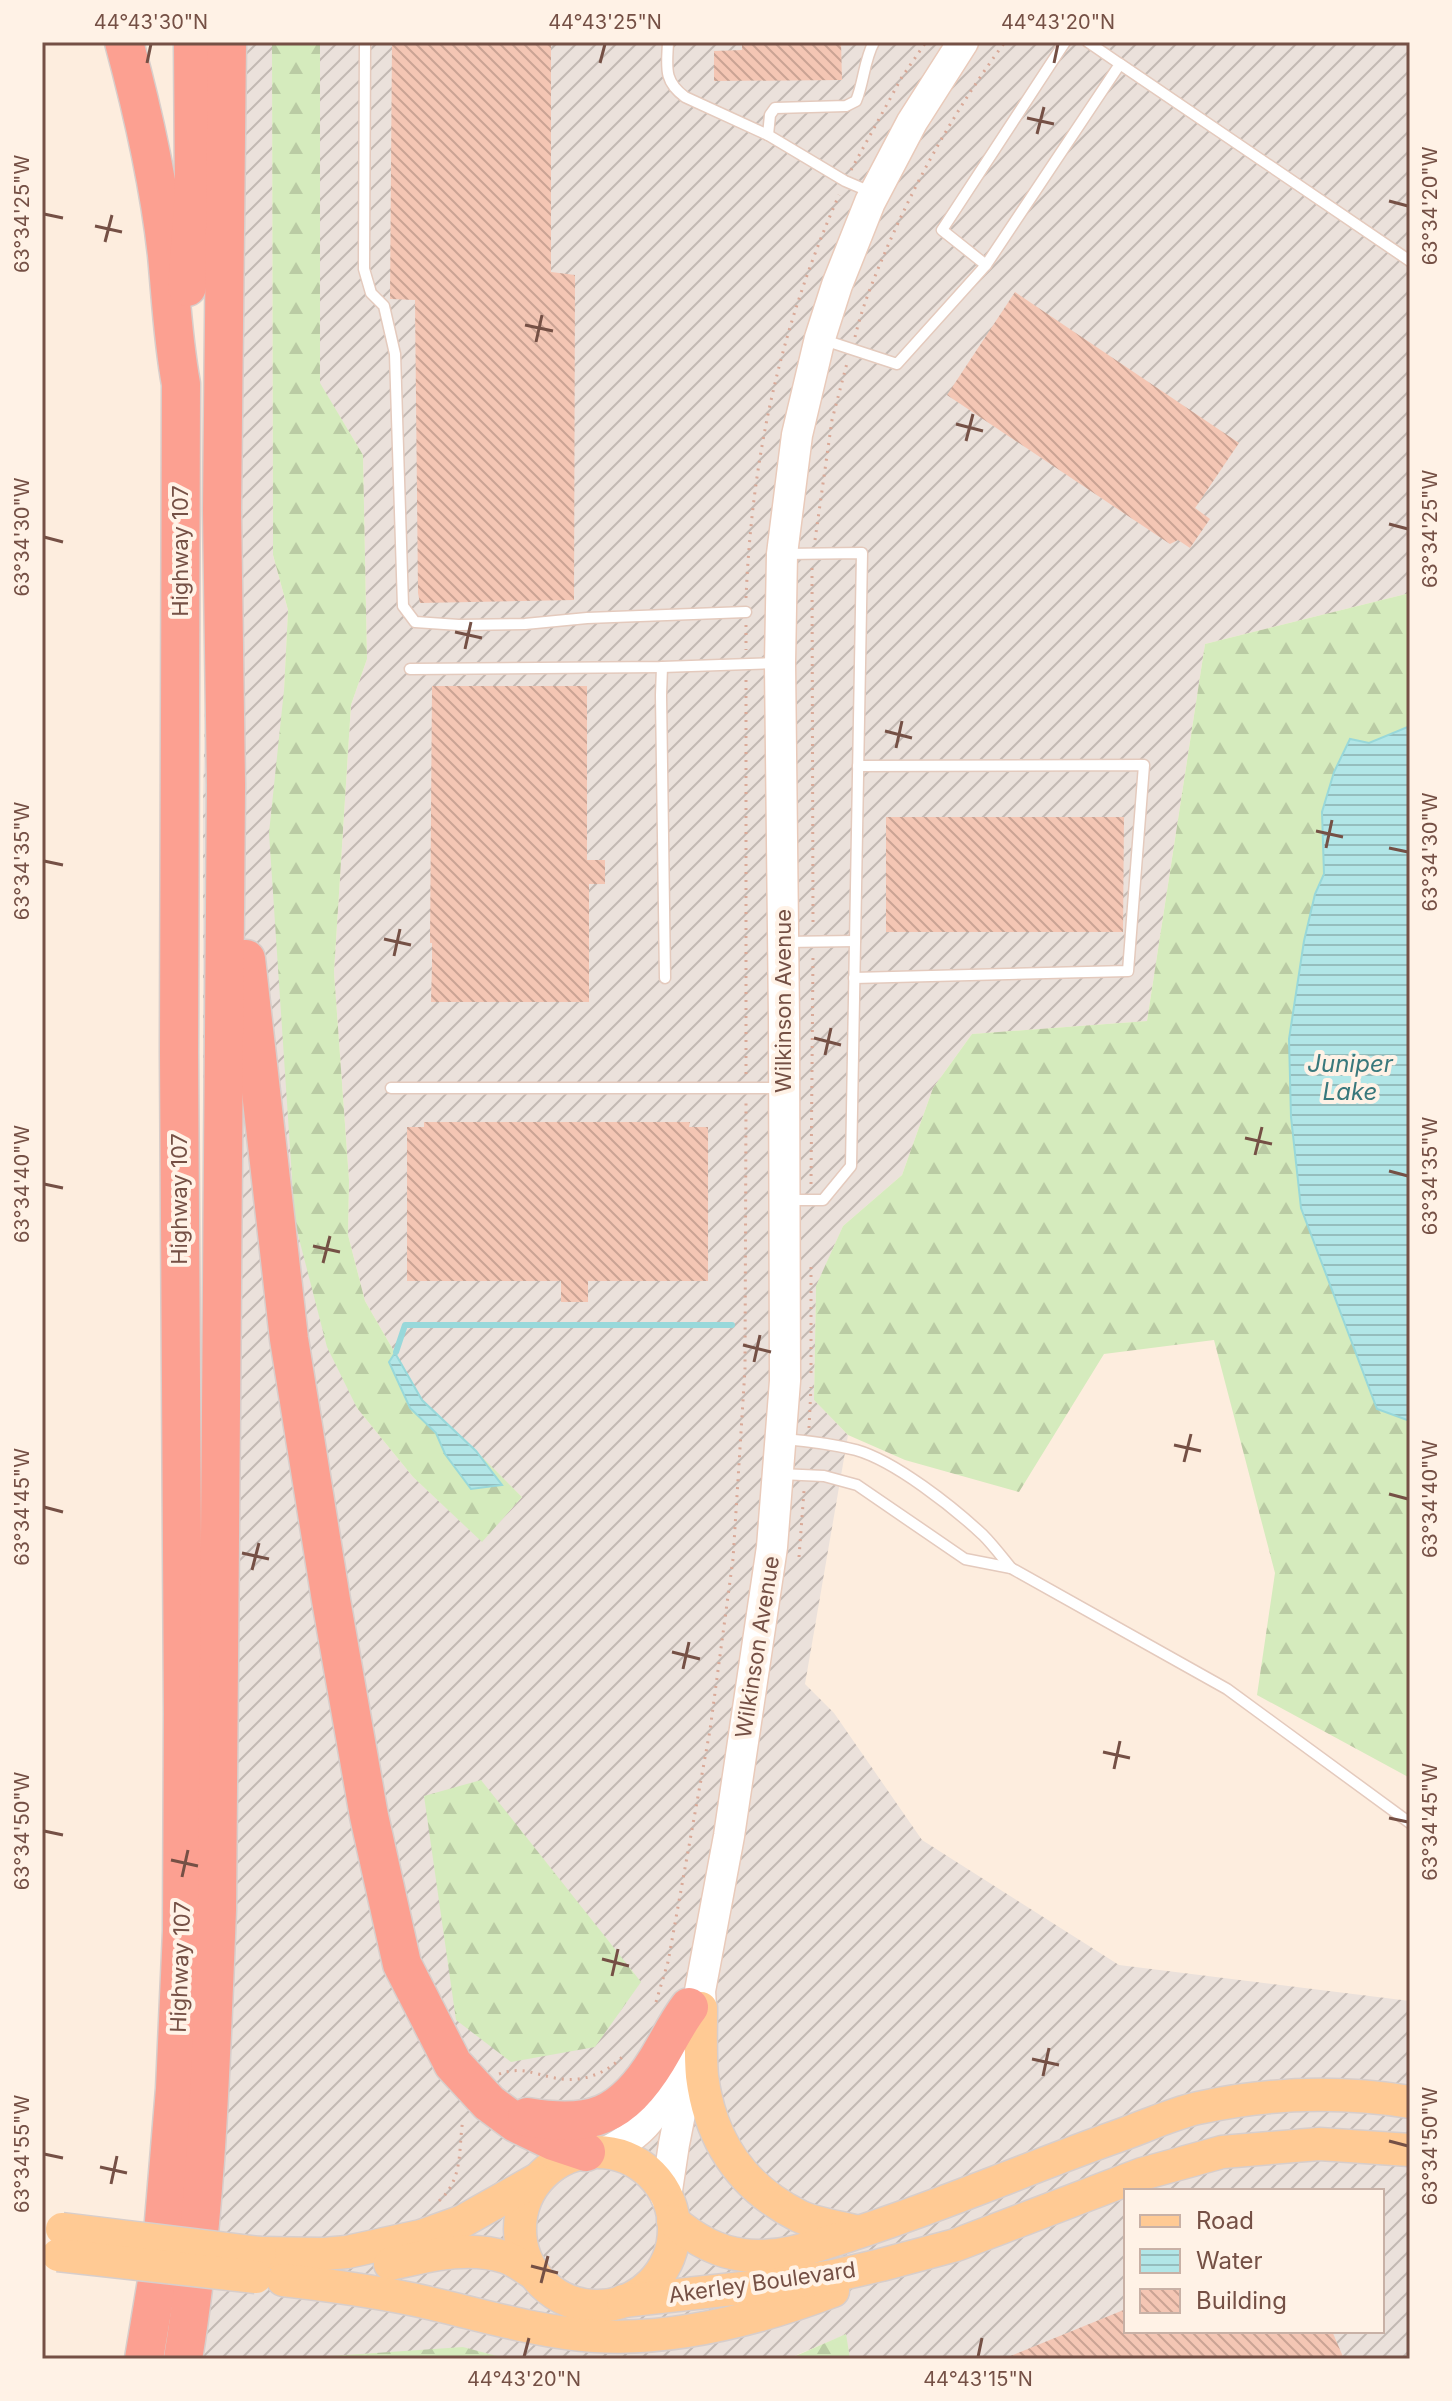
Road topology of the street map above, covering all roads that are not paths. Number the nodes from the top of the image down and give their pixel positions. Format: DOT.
graph roads {
  1 [pos="124,42"];
  2 [pos="193,42"];
  3 [pos="227,42"];
  4 [pos="365,42"];
  5 [pos="668,42"];
  6 [pos="874,42"];
  7 [pos="963,42"];
  8 [pos="1065,42"];
  9 [pos="1088,42"];
  10 [pos="1120,64"];
  11 [pos="768,135"];
  12 [pos="875,194"];
  13 [pos="1410,261"];
  14 [pos="986,265"];
  15 [pos="820,338"];
  16 [pos="181,384"];
  17 [pos="782,554"];
  18 [pos="746,612"];
  19 [pos="780,663"];
  20 [pos="662,667"];
  21 [pos="410,669"];
  22 [pos="858,766"];
  23 [pos="226,785"];
  24 [pos="855,941"];
  25 [pos="783,942"];
  26 [pos="665,978"];
  27 [pos="854,978"];
  28 [pos="391,1088"];
  29 [pos="783,1088"];
  30 [pos="797,1200"];
  31 [pos="781,1438"];
  32 [pos="791,1474"];
  33 [pos="1011,1568"];
  34 [pos="1410,1823"];
  35 [pos="686,2004"];
  36 [pos="175,2089"];
  37 [pos="484,2097"];
  38 [pos="1410,2102"];
  39 [pos="1410,2150"];
  40 [pos="596,2152"];
  41 [pos="536,2180"];
  42 [pos="670,2209"];
  43 [pos="858,2232"];
  44 [pos="51,2242"];
  45 [pos="956,2245"];
  46 [pos="266,2270"];
  47 [pos="533,2273"];
  48 [pos="623,2301"];
  49 [pos="132,2359"];
  50 [pos="144,2359"];
  51 [pos="183,2359"];
  1 -- 16 [label="highway, Highway 107"];
  2 -- 16 [label="highway"];
  3 -- 23 [label="highway, Highway 107"];
  4 -- 18 [label="lane"];
  5 -- 11 [label="lane"];
  6 -- 11 [label="lane"];
  7 -- 12 [label="street, Wilkinson Avenue"];
  8 -- 14 [label="lane"];
  9 -- 10 [label="lane"];
  10 -- 13 [label="lane"];
  10 -- 14 [label="lane"];
  11 -- 12 [label="lane"];
  12 -- 15 [label="street, Wilkinson Avenue"];
  14 -- 15 [label="lane"];
  15 -- 17 [label="street, Wilkinson Avenue"];
  16 -- 36 [label="highway, Highway 107"];
  17 -- 19 [label="street, Wilkinson Avenue"];
  17 -- 22 [label="lane"];
  19 -- 20 [label="lane"];
  19 -- 25 [label="street, Wilkinson Avenue"];
  20 -- 21 [label="lane"];
  20 -- 26 [label="lane"];
  22 -- 24 [label="lane"];
  22 -- 27 [label="lane"];
  23 -- 37 [label="highway"];
  23 -- 51 [label="highway, Highway 107"];
  24 -- 25 [label="lane"];
  24 -- 27 [label="lane"];
  25 -- 29 [label="street, Wilkinson Avenue"];
  27 -- 30 [label="lane"];
  28 -- 29 [label="lane"];
  29 -- 30 [label="street, Wilkinson Avenue"];
  30 -- 31 [label="street, Wilkinson Avenue"];
  31 -- 32 [label="street, Wilkinson Avenue"];
  31 -- 33 [label="lane"];
  32 -- 33 [label="lane"];
  32 -- 35 [label="street, Wilkinson Avenue"];
  33 -- 34 [label="lane"];
  35 -- 37 [label="highway"];
  35 -- 40 [label="street, Wilkinson Avenue"];
  35 -- 42 [label="street, Wilkinson Avenue"];
  35 -- 43 [label="main road"];
  36 -- 49 [label="highway"];
  36 -- 50 [label="highway, Highway 107"];
  37 -- 40 [label="highway"];
  38 -- 43 [label="main road, Akerley Boulevard"];
  39 -- 45 [label="main road, Akerley Boulevard"];
  40 -- 41 [label="main road"];
  40 -- 42 [label="main road"];
  41 -- 46 [label="main road"];
  41 -- 47 [label="main road"];
  42 -- 43 [label="main road, Akerley Boulevard"];
  42 -- 48 [label="main road"];
  44 -- 46 [label="main road, bridge"];
  45 -- 46 [label="main road"];
  45 -- 48 [label="main road, Akerley Boulevard"];
  46 -- 47 [label="main road"];
  47 -- 48 [label="main road"];
}
